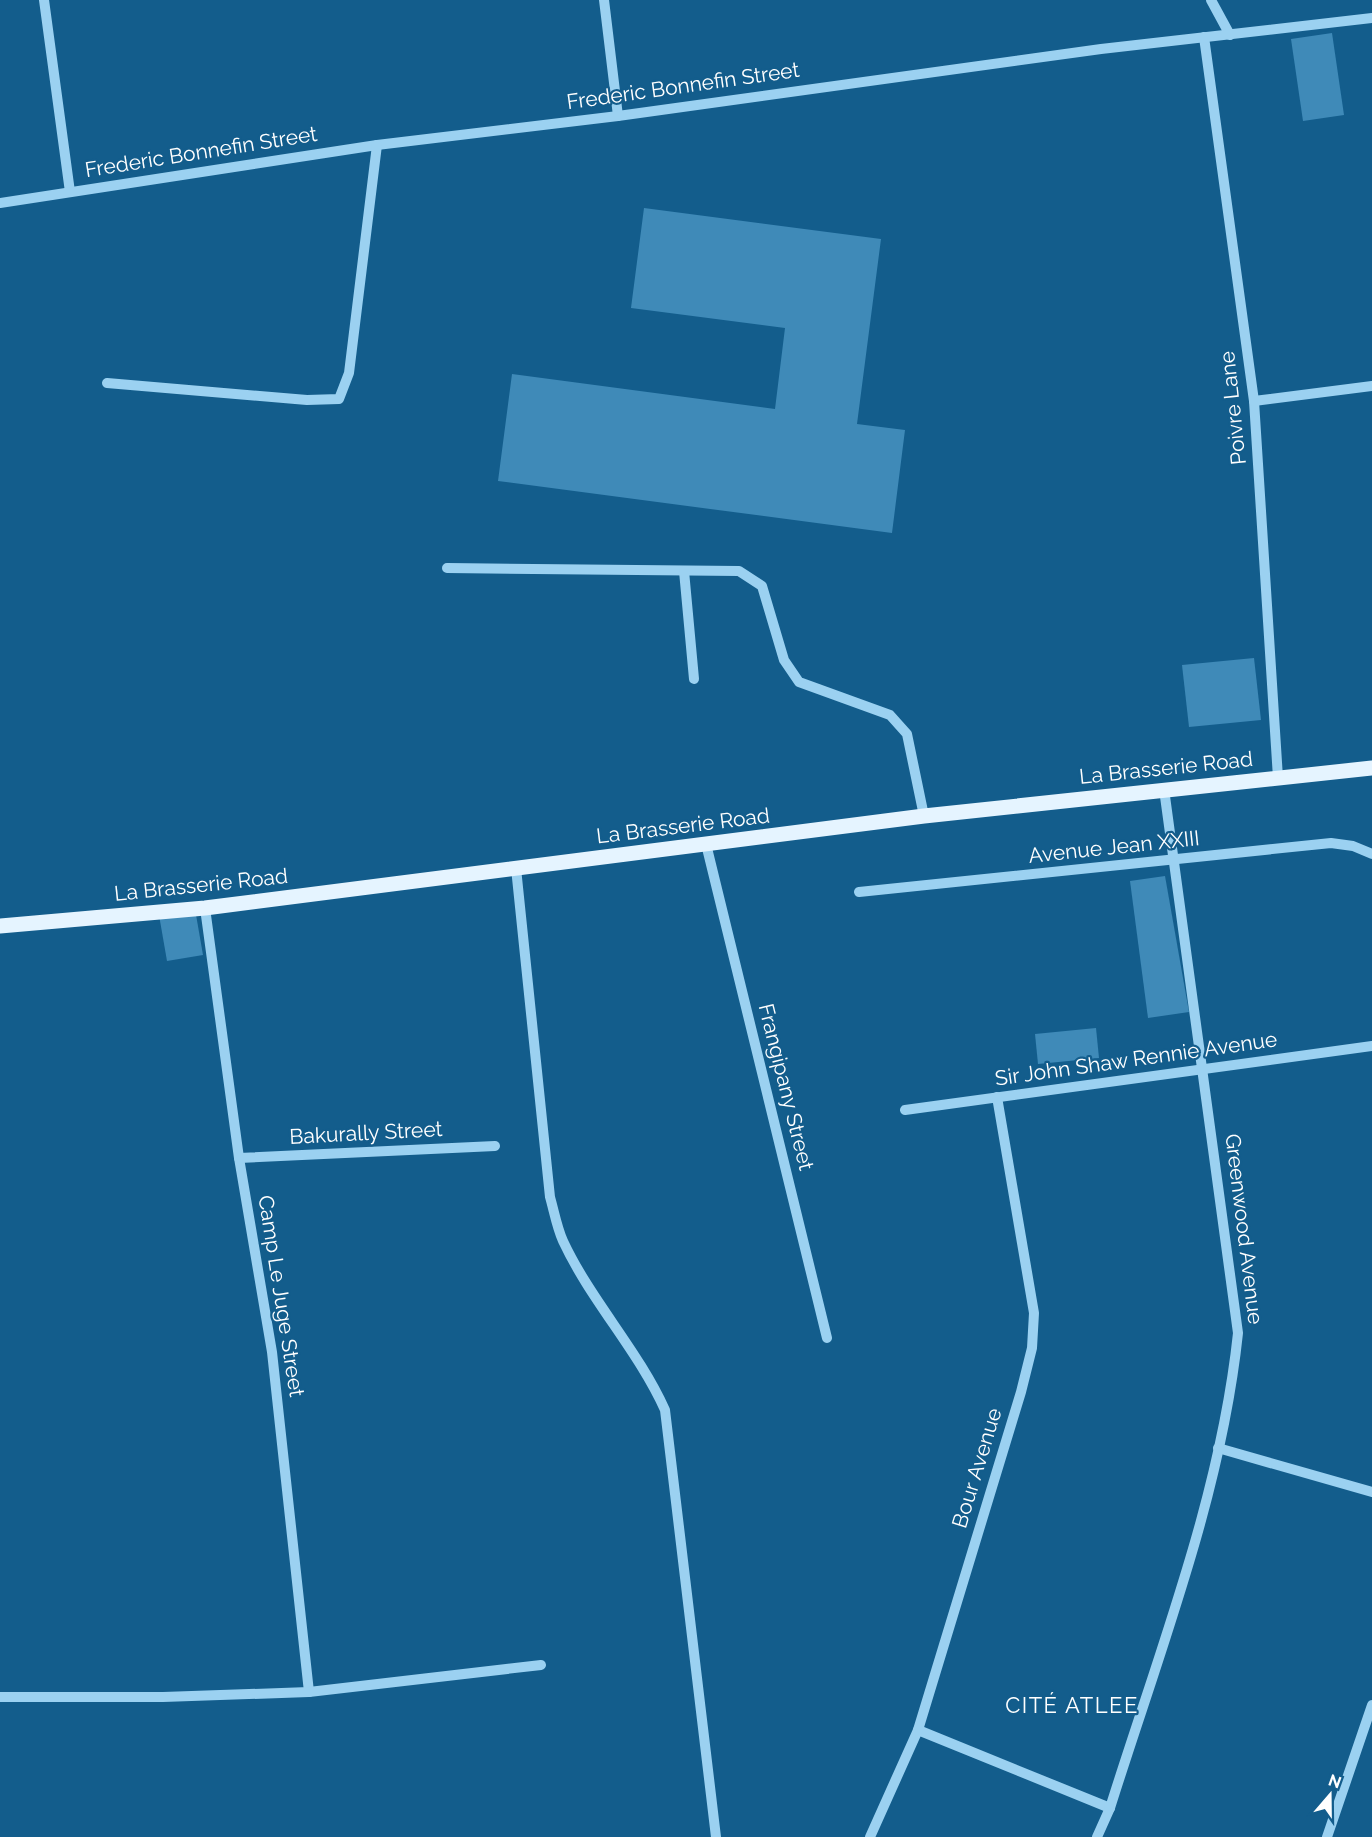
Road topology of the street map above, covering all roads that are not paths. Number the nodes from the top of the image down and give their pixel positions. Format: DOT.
graph roads {
  1 [pos="45,0"];
  2 [pos="604,0"];
  3 [pos="1211,0"];
  4 [pos="1372,18"];
  5 [pos="1230,35"];
  6 [pos="1204,37"];
  7 [pos="618,116"];
  8 [pos="377,145"];
  9 [pos="70,192"];
  10 [pos="0,203"];
  11 [pos="107,383"];
  12 [pos="1372,386"];
  13 [pos="1254,401"];
  14 [pos="447,568"];
  15 [pos="684,571"];
  16 [pos="694,679"];
  17 [pos="1372,768"];
  18 [pos="1278,778"];
  19 [pos="1164,789"];
  20 [pos="924,816"];
  21 [pos="706,844"];
  22 [pos="1372,854"];
  23 [pos="1173,861"];
  24 [pos="516,868"];
  25 [pos="859,892"];
  26 [pos="205,908"];
  27 [pos="0,926"];
  28 [pos="1372,1046"];
  29 [pos="1203,1069"];
  30 [pos="997,1097"];
  31 [pos="904,1110"];
  32 [pos="495,1146"];
  33 [pos="239,1158"];
  34 [pos="827,1338"];
  35 [pos="1218,1448"];
  36 [pos="1372,1492"];
  37 [pos="541,1665"];
  38 [pos="309,1692"];
  39 [pos="0,1696"];
  40 [pos="1372,1705"];
  41 [pos="918,1730"];
  42 [pos="1110,1808"];
  43 [pos="716,1837"];
  44 [pos="870,1837"];
  45 [pos="1097,1837"];
  46 [pos="1327,1837"];
  1 -- 9 [label="street"];
  2 -- 7 [label="street"];
  3 -- 5 [label="street"];
  4 -- 5 [label="street, Frederic Bonnefin Street"];
  5 -- 6 [label="street, Frederic Bonnefin Street"];
  6 -- 7 [label="street, Frederic Bonnefin Street"];
  6 -- 13 [label="street, Poivre Lane"];
  7 -- 8 [label="street, Frederic Bonnefin Street"];
  8 -- 9 [label="street, Frederic Bonnefin Street"];
  8 -- 11 [label="street"];
  9 -- 10 [label="street, Frederic Bonnefin Street"];
  12 -- 13 [label="street"];
  13 -- 18 [label="street, Poivre Lane"];
  14 -- 15 [label="street"];
  15 -- 16 [label="street"];
  15 -- 20 [label="street"];
  17 -- 18 [label="main road, La Brasserie Road"];
  18 -- 19 [label="main road, La Brasserie Road"];
  19 -- 20 [label="main road, La Brasserie Road"];
  19 -- 23 [label="street, Greenwood Avenue"];
  20 -- 21 [label="main road, La Brasserie Road"];
  21 -- 24 [label="main road, La Brasserie Road"];
  21 -- 34 [label="street, Frangipany Street"];
  22 -- 23 [label="street, Avenue Jean XXIII"];
  23 -- 25 [label="street, Avenue Jean XXIII"];
  23 -- 29 [label="street, Greenwood Avenue"];
  24 -- 26 [label="main road, La Brasserie Road"];
  24 -- 43 [label="street"];
  26 -- 27 [label="main road, La Brasserie Road"];
  26 -- 33 [label="street, Camp Le Juge Street"];
  28 -- 29 [label="street, Sir John Shaw Rennie Avenue"];
  29 -- 30 [label="street, Sir John Shaw Rennie Avenue"];
  29 -- 35 [label="street, Greenwood Avenue"];
  30 -- 31 [label="street, Sir John Shaw Rennie Avenue"];
  30 -- 41 [label="street, Bour Avenue"];
  32 -- 33 [label="street, Bakurally Street"];
  33 -- 38 [label="street, Camp Le Juge Street"];
  35 -- 36 [label="street"];
  35 -- 42 [label="street, Greenwood Avenue"];
  37 -- 38 [label="street"];
  38 -- 39 [label="street"];
  40 -- 46 [label="street"];
  41 -- 42 [label="street"];
  41 -- 44 [label="street, Bour Avenue"];
  42 -- 45 [label="street, Greenwood Avenue"];
}
